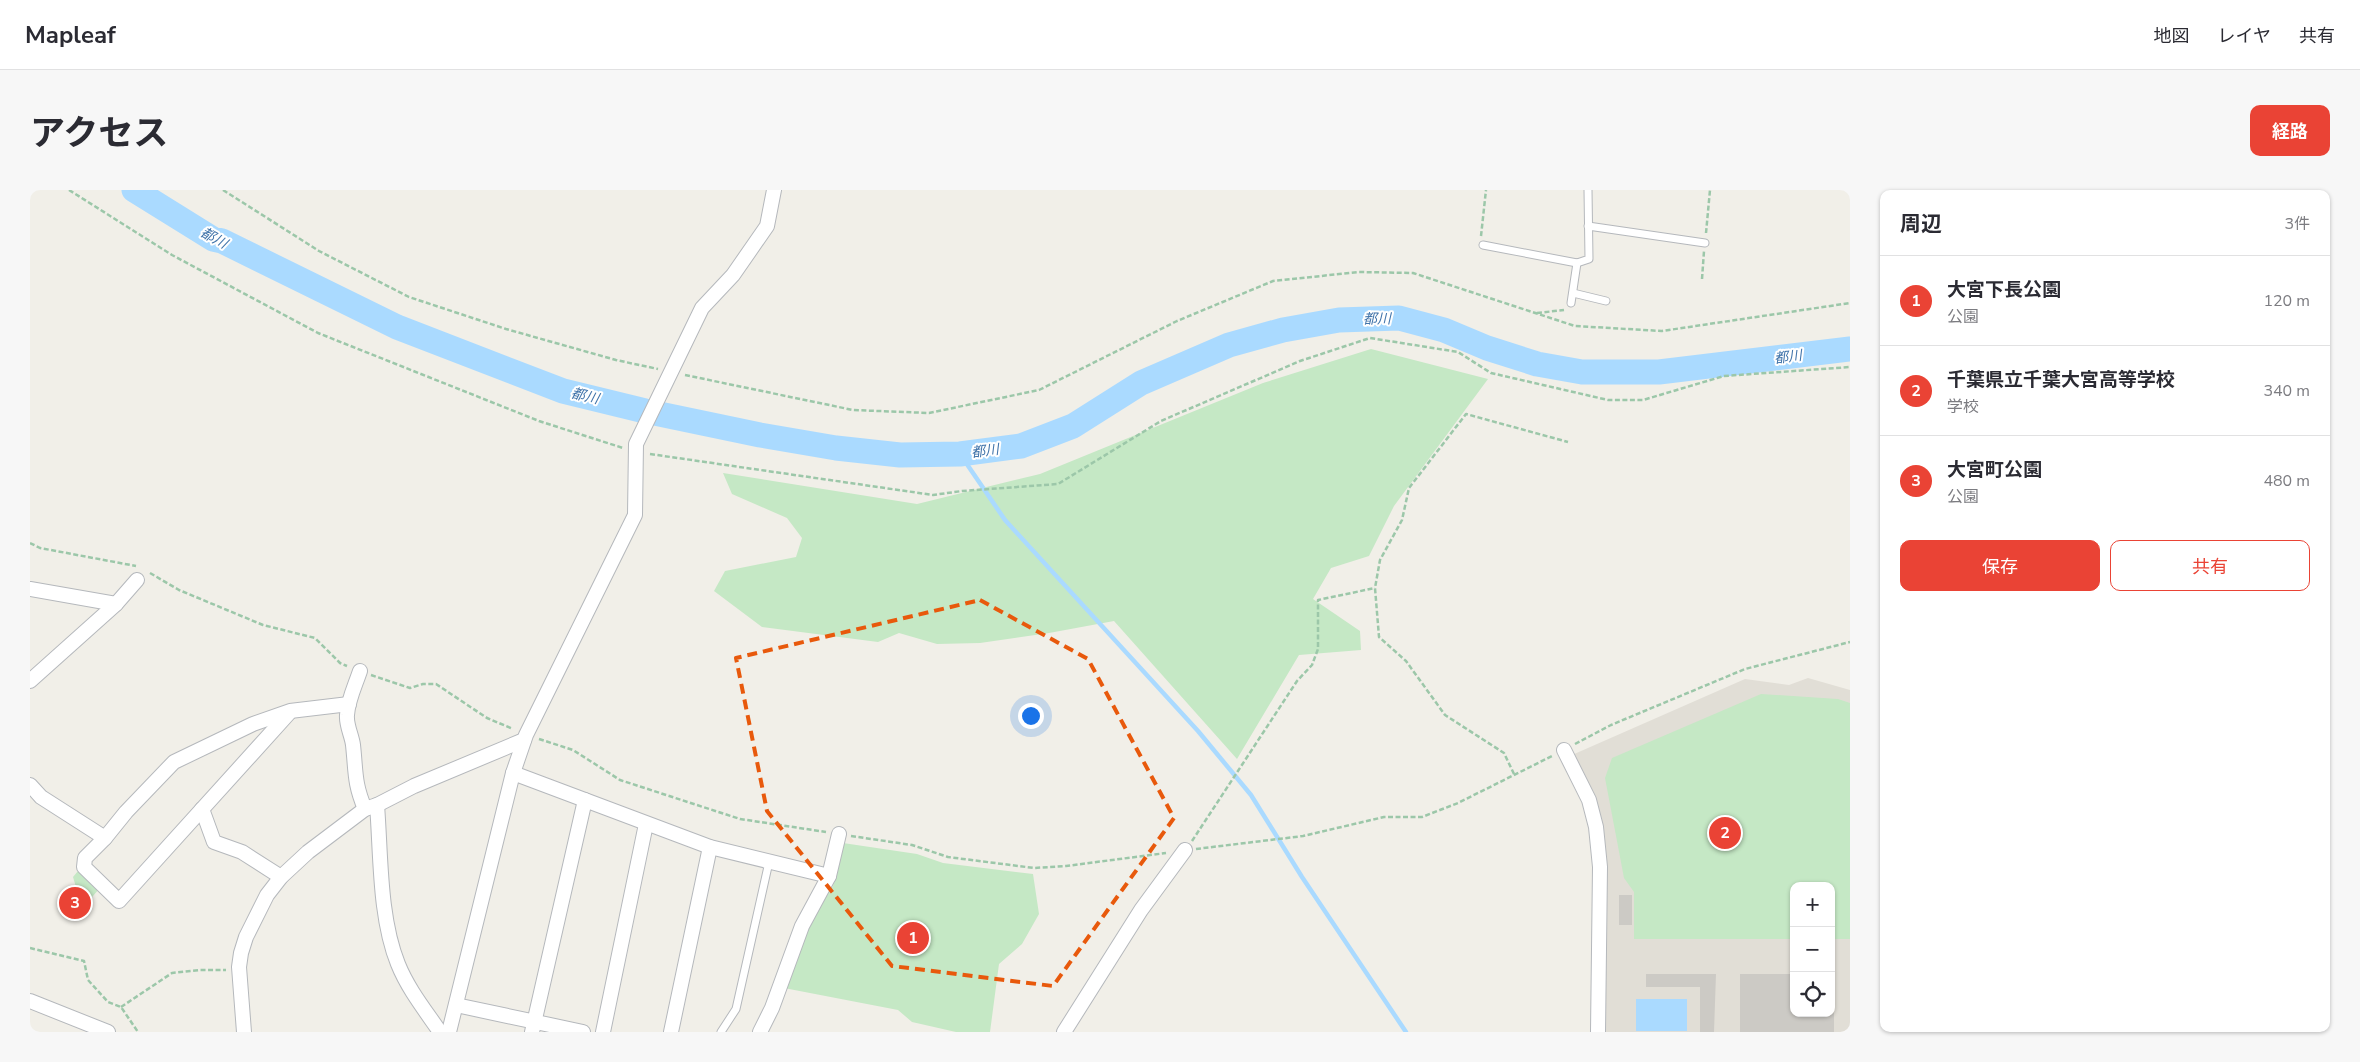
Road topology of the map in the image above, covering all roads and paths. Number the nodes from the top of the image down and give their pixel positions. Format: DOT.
graph roads {
  1 [pos="69,190"];
  2 [pos="223,190"];
  3 [pos="774,190"];
  4 [pos="1486,190"];
  5 [pos="1588,190"];
  6 [pos="1588,226"];
  7 [pos="1705,243"];
  8 [pos="1483,245"];
  9 [pos="1577,263"];
  10 [pos="1573,293"];
  11 [pos="1606,300"];
  12 [pos="1850,303"];
  13 [pos="1571,304"];
  14 [pos="1536,314"];
  15 [pos="1850,367"];
  16 [pos="672,372"];
  17 [pos="1568,442"];
  18 [pos="636,448"];
  19 [pos="30,543"];
  20 [pos="136,566"];
  21 [pos="141,576"];
  22 [pos="1375,588"];
  23 [pos="30,589"];
  24 [pos="116,604"];
  25 [pos="1850,642"];
  26 [pos="360,671"];
  27 [pos="30,681"];
  28 [pos="349,704"];
  29 [pos="290,712"];
  30 [pos="525,738"];
  31 [pos="1564,750"];
  32 [pos="513,773"];
  33 [pos="1514,774"];
  34 [pos="30,785"];
  35 [pos="585,800"];
  36 [pos="371,807"];
  37 [pos="202,809"];
  38 [pos="646,824"];
  39 [pos="839,834"];
  40 [pos="105,838"];
  41 [pos="710,847"];
  42 [pos="1185,850"];
  43 [pos="769,862"];
  44 [pos="829,876"];
  45 [pos="281,877"];
  46 [pos="30,948"];
  47 [pos="240,970"];
  48 [pos="30,1001"];
  49 [pos="456,1004"];
  50 [pos="121,1007"];
  51 [pos="533,1027"];
  52 [pos="108,1032"];
  53 [pos="138,1032"];
  54 [pos="244,1032"];
  55 [pos="440,1032"];
  56 [pos="449,1032"];
  57 [pos="583,1032"];
  58 [pos="603,1032"];
  59 [pos="671,1032"];
  60 [pos="721,1032"];
  61 [pos="760,1032"];
  62 [pos="1064,1032"];
  63 [pos="1598,1032"];
  1 -- 18 [label="path"];
  2 -- 16 [label="path"];
  3 -- 16 [label="street"];
  4 -- 8 [label="path"];
  5 -- 6 [label="lane"];
  6 -- 7 [label="lane"];
  6 -- 9 [label="lane"];
  8 -- 9 [label="lane"];
  9 -- 10 [label="lane"];
  10 -- 11 [label="lane"];
  10 -- 13 [label="lane"];
  12 -- 14 [label="path"];
  13 -- 14 [label="path"];
  14 -- 16 [label="path"];
  15 -- 18 [label="path"];
  16 -- 18 [label="street"];
  17 -- 22 [label="path"];
  18 -- 30 [label="street"];
  19 -- 20 [label="path"];
  21 -- 24 [label="street"];
  21 -- 26 [label="path"];
  22 -- 33 [label="path"];
  22 -- 42 [label="path"];
  23 -- 24 [label="street"];
  24 -- 27 [label="street"];
  25 -- 31 [label="path"];
  26 -- 28 [label="street"];
  26 -- 30 [label="path"];
  28 -- 29 [label="street"];
  28 -- 36 [label="street"];
  29 -- 37 [label="street"];
  29 -- 40 [label="street"];
  30 -- 32 [label="street"];
  30 -- 36 [label="street"];
  31 -- 33 [label="path"];
  31 -- 63 [label="street"];
  32 -- 35 [label="street"];
  32 -- 49 [label="street"];
  33 -- 42 [label="path"];
  34 -- 40 [label="street"];
  35 -- 38 [label="street"];
  35 -- 51 [label="street"];
  36 -- 45 [label="street"];
  36 -- 55 [label="street"];
  37 -- 40 [label="street"];
  37 -- 45 [label="street"];
  38 -- 41 [label="street"];
  38 -- 58 [label="street"];
  39 -- 44 [label="street"];
  41 -- 43 [label="street"];
  41 -- 59 [label="street"];
  42 -- 62 [label="street"];
  43 -- 44 [label="street"];
  43 -- 60 [label="lane"];
  44 -- 61 [label="street"];
  45 -- 47 [label="street"];
  46 -- 50 [label="path"];
  47 -- 50 [label="path"];
  47 -- 54 [label="street"];
  48 -- 52 [label="street"];
  49 -- 51 [label="street"];
  49 -- 56 [label="street"];
  50 -- 53 [label="path"];
  51 -- 57 [label="street"];
}
